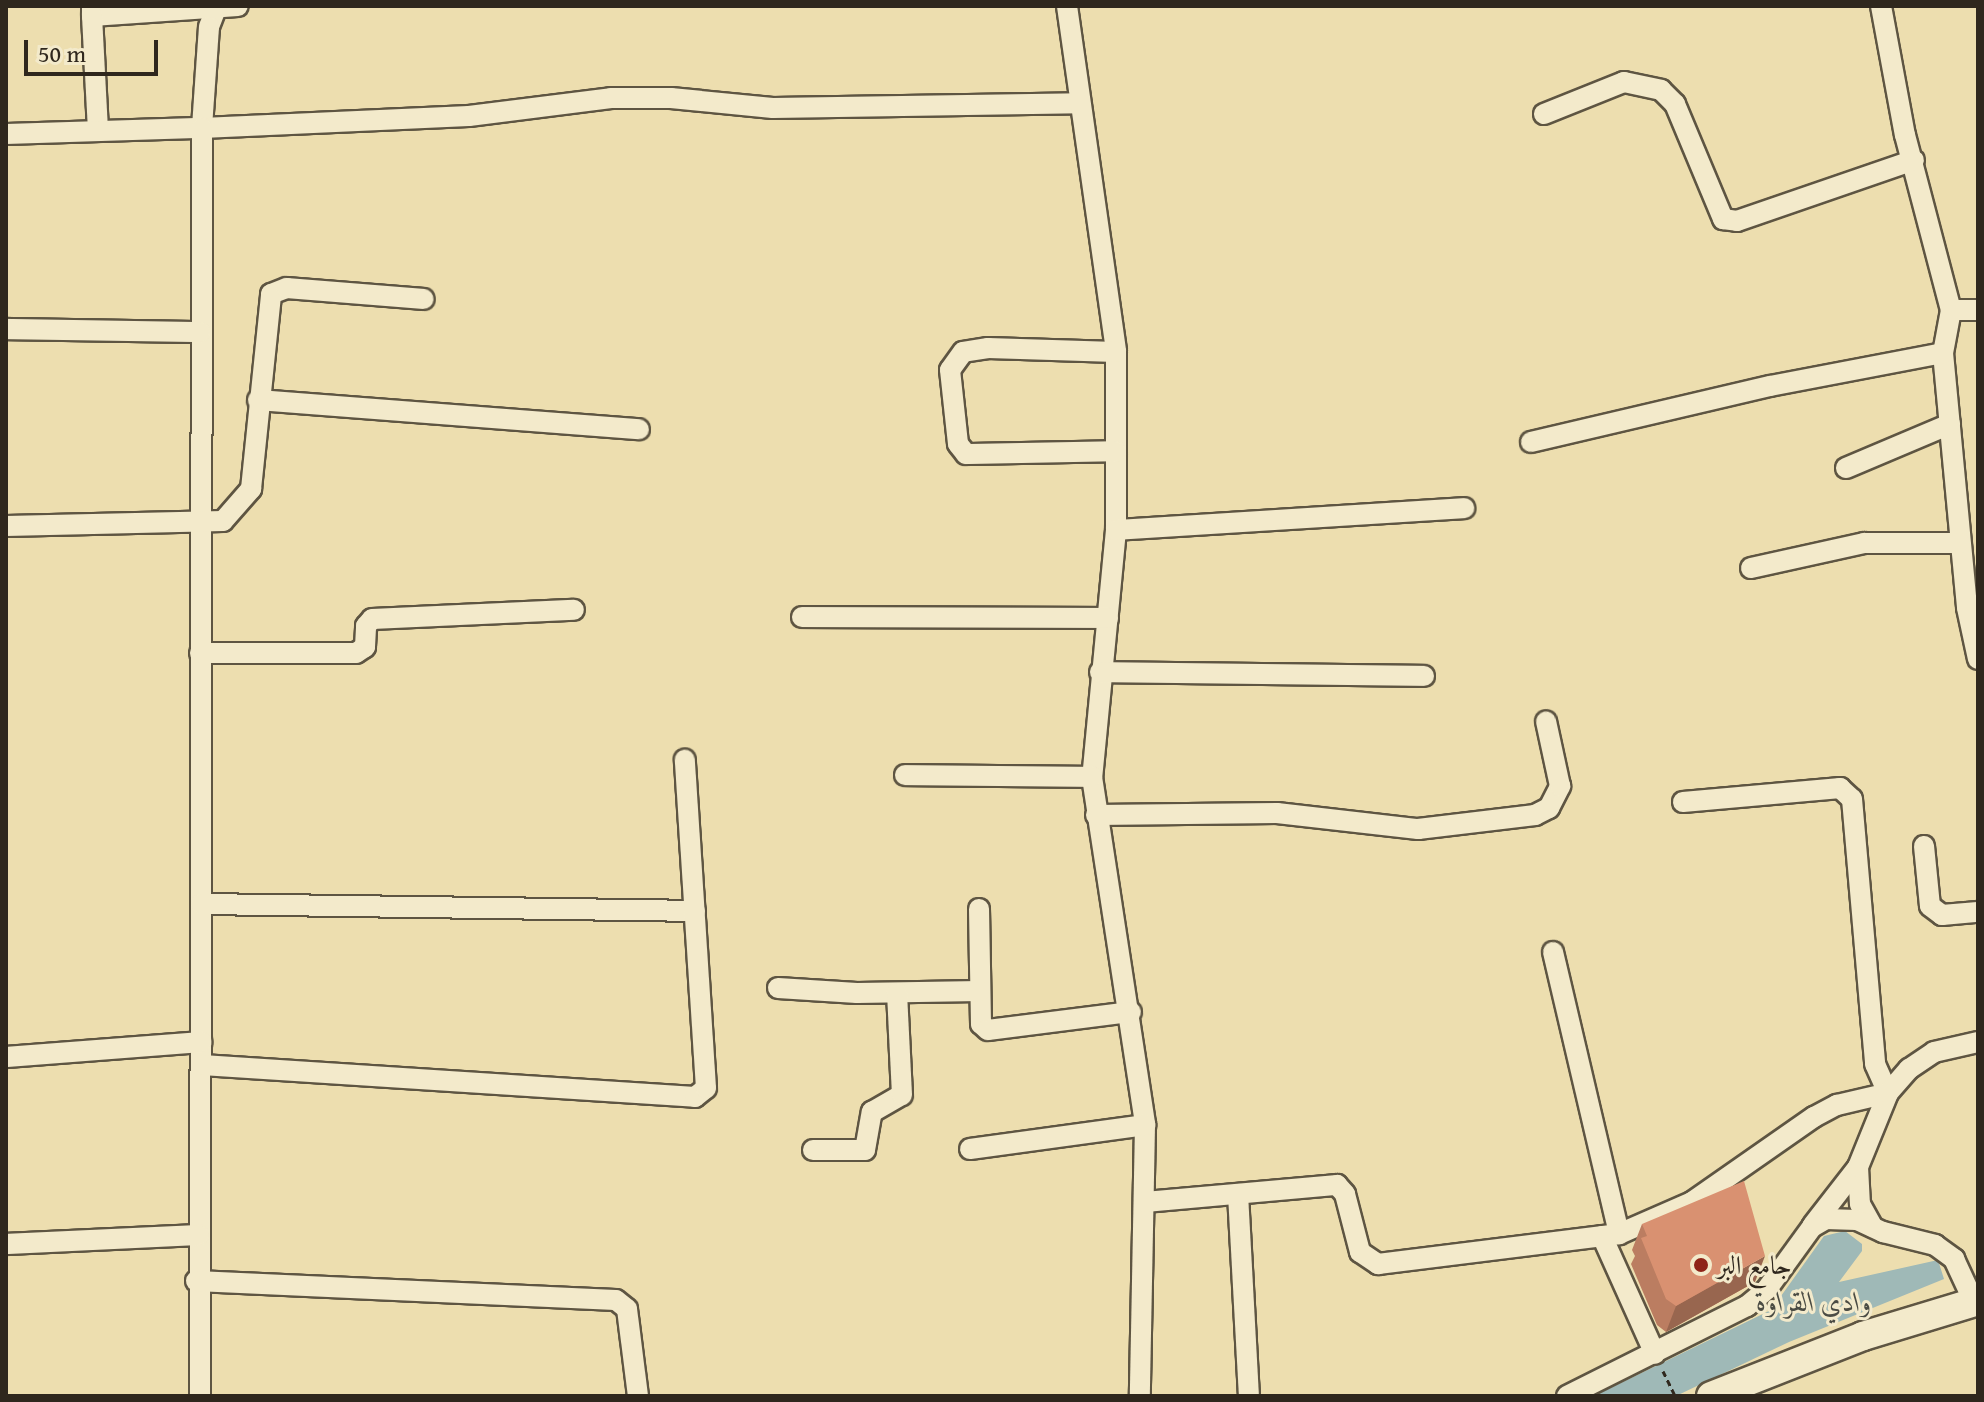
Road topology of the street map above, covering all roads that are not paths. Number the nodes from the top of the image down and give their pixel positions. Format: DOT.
graph roads {
  1 [pos="1067,6"];
  2 [pos="1881,6"];
  3 [pos="224,7"];
  4 [pos="92,11"];
  5 [pos="1080,103"];
  6 [pos="1544,114"];
  7 [pos="202,128"];
  8 [pos="98,131"];
  9 [pos="6,134"];
  10 [pos="1914,160"];
  11 [pos="424,299"];
  12 [pos="1951,310"];
  13 [pos="1978,310"];
  14 [pos="6,329"];
  15 [pos="200,332"];
  16 [pos="1116,352"];
  17 [pos="1943,353"];
  18 [pos="258,400"];
  19 [pos="1950,424"];
  20 [pos="639,429"];
  21 [pos="1531,442"];
  22 [pos="1116,451"];
  23 [pos="1846,468"];
  24 [pos="1464,508"];
  25 [pos="198,523"];
  26 [pos="6,526"];
  27 [pos="1116,530"];
  28 [pos="1960,543"];
  29 [pos="1751,568"];
  30 [pos="574,610"];
  31 [pos="802,617"];
  32 [pos="1108,618"];
  33 [pos="200,653"];
  34 [pos="1978,659"];
  35 [pos="1100,672"];
  36 [pos="1424,676"];
  37 [pos="1546,721"];
  38 [pos="685,760"];
  39 [pos="905,775"];
  40 [pos="1092,777"];
  41 [pos="1683,802"];
  42 [pos="1096,815"];
  43 [pos="1924,846"];
  44 [pos="201,904"];
  45 [pos="979,909"];
  46 [pos="695,911"];
  47 [pos="1978,912"];
  48 [pos="1553,952"];
  49 [pos="778,988"];
  50 [pos="980,991"];
  51 [pos="897,993"];
  52 [pos="1131,1012"];
  53 [pos="201,1042"];
  54 [pos="1978,1042"];
  55 [pos="6,1057"];
  56 [pos="202,1065"];
  57 [pos="1888,1093"];
  58 [pos="1145,1125"];
  59 [pos="970,1149"];
  60 [pos="813,1150"];
  61 [pos="1858,1167"];
  62 [pos="1238,1194"];
  63 [pos="1145,1202"];
  64 [pos="1812,1227"];
  65 [pos="1875,1229"];
  66 [pos="199,1235"];
  67 [pos="1610,1235"];
  68 [pos="6,1244"];
  69 [pos="196,1281"];
  70 [pos="1976,1301"];
  71 [pos="1655,1354"];
  72 [pos="200,1396"];
  73 [pos="638,1396"];
  74 [pos="1140,1396"];
  75 [pos="1249,1396"];
  76 [pos="1567,1396"];
  77 [pos="1711,1396"];
  1 -- 5 [label="street"];
  2 -- 10 [label="street"];
  3 -- 4 [label="street"];
  3 -- 7 [label="street"];
  4 -- 8 [label="street"];
  5 -- 7 [label="street"];
  5 -- 16 [label="street"];
  6 -- 10 [label="street"];
  7 -- 8 [label="street"];
  7 -- 15 [label="street"];
  8 -- 9 [label="street"];
  10 -- 12 [label="street"];
  11 -- 18 [label="street"];
  12 -- 13 [label="street"];
  12 -- 17 [label="street"];
  14 -- 15 [label="street"];
  15 -- 25 [label="street"];
  16 -- 22 [label="street"];
  16 -- 22 [label="street"];
  17 -- 19 [label="street"];
  17 -- 21 [label="street"];
  18 -- 20 [label="street"];
  18 -- 25 [label="street"];
  19 -- 23 [label="street"];
  19 -- 28 [label="street"];
  22 -- 27 [label="street"];
  24 -- 27 [label="street"];
  25 -- 26 [label="street"];
  25 -- 33 [label="street"];
  27 -- 32 [label="street"];
  28 -- 29 [label="street"];
  28 -- 34 [label="street"];
  30 -- 33 [label="street"];
  31 -- 32 [label="street"];
  32 -- 35 [label="street"];
  33 -- 44 [label="street"];
  35 -- 36 [label="street"];
  35 -- 40 [label="street"];
  37 -- 42 [label="street"];
  38 -- 46 [label="street"];
  39 -- 40 [label="street"];
  40 -- 42 [label="street"];
  41 -- 57 [label="street"];
  42 -- 52 [label="street"];
  43 -- 47 [label="street"];
  44 -- 46 [label="street"];
  44 -- 53 [label="street"];
  45 -- 50 [label="street"];
  46 -- 56 [label="street"];
  48 -- 67 [label="street"];
  49 -- 51 [label="street"];
  50 -- 51 [label="street"];
  50 -- 52 [label="street"];
  51 -- 60 [label="street"];
  52 -- 58 [label="street"];
  53 -- 55 [label="street"];
  53 -- 56 [label="street"];
  54 -- 57 [label="street"];
  56 -- 66 [label="street"];
  57 -- 61 [label="street"];
  57 -- 67 [label="street"];
  58 -- 59 [label="street"];
  58 -- 63 [label="street"];
  61 -- 64 [label="street"];
  61 -- 65 [label="street"];
  62 -- 63 [label="street"];
  62 -- 67 [label="street"];
  62 -- 75 [label="street"];
  63 -- 74 [label="street"];
  64 -- 65 [label="street"];
  64 -- 71 [label="street"];
  65 -- 70 [label="street"];
  66 -- 68 [label="street"];
  66 -- 69 [label="street"];
  67 -- 71 [label="street"];
  69 -- 72 [label="street"];
  69 -- 73 [label="street"];
  70 -- 77 [label="main road"];
  71 -- 76 [label="street"];
}
